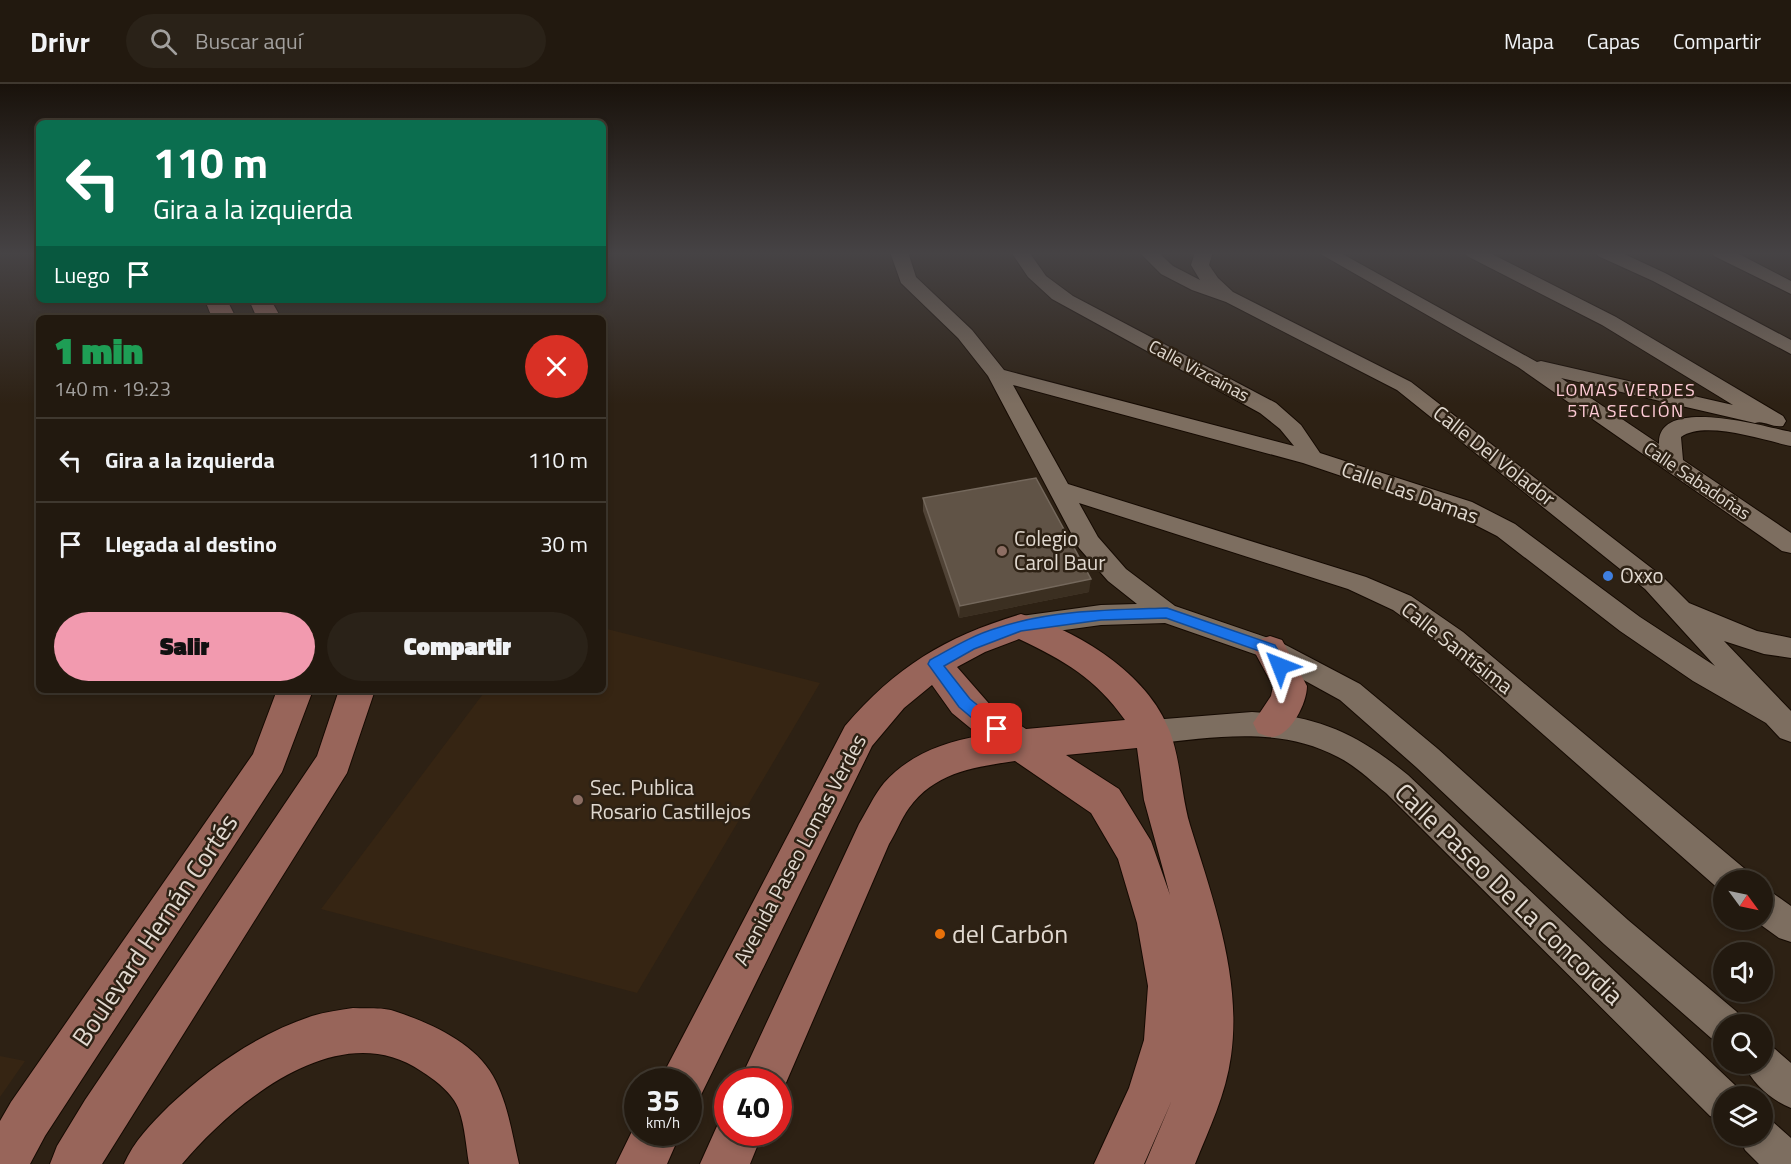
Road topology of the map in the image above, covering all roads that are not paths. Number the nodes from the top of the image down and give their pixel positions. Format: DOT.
graph roads {
  1 [pos="932,302"];
  2 [pos="1070,302"];
  3 [pos="1242,302"];
  4 [pos="1415,302"];
  5 [pos="1572,302"];
  6 [pos="1706,302"];
  7 [pos="1791,348"];
  8 [pos="1524,363"];
  9 [pos="997,374"];
  10 [pos="1783,423"];
  11 [pos="1791,439"];
  12 [pos="1311,458"];
  13 [pos="1672,464"];
  14 [pos="1058,489"];
  15 [pos="1791,545"];
  16 [pos="1679,609"];
  17 [pos="1167,613"];
  18 [pos="1021,626"];
  19 [pos="1791,648"];
  20 [pos="1270,649"];
  21 [pos="935,664"];
  22 [pos="294,693"];
  23 [pos="356,693"];
  24 [pos="1783,722"];
  25 [pos="1271,723"];
  26 [pos="1152,732"];
  27 [pos="1019,745"];
  28 [pos="1721,870"];
  29 [pos="1773,913"];
  30 [pos="1791,926"];
  31 [pos="1713,1016"];
  32 [pos="1773,1057"];
  33 [pos="689,1068"];
  34 [pos="768,1068"];
  35 [pos="1791,1069"];
  36 [pos="1773,1072"];
  37 [pos="1791,1089"];
  38 [pos="1713,1091"];
  39 [pos="650,1146"];
  40 [pos="733,1146"];
  41 [pos="1770,1146"];
  42 [pos="3,1164"];
  43 [pos="75,1164"];
  44 [pos="149,1164"];
  45 [pos="494,1164"];
  46 [pos="641,1164"];
  47 [pos="725,1164"];
  48 [pos="1119,1164"];
  49 [pos="1170,1164"];
  50 [pos="1789,1164"];
  1 -- 9 [label="street"];
  2 -- 12 [label="street, Calle Vizcaínas"];
  3 -- 16 [label="street, Calle Del Volador"];
  4 -- 8 [label="street, Calle Sabadoñas"];
  5 -- 10 [label="street"];
  6 -- 7 [label="street"];
  8 -- 10 [label="street"];
  8 -- 13 [label="street, Calle Sabadoñas"];
  9 -- 12 [label="street, Calle Las Damas"];
  9 -- 14 [label="street"];
  11 -- 13 [label="street"];
  12 -- 24 [label="street, Calle Las Damas"];
  13 -- 15 [label="street, Calle Sabadoñas"];
  14 -- 17 [label="street"];
  14 -- 28 [label="street, Calle Santísima"];
  16 -- 19 [label="street"];
  16 -- 24 [label="street, Calle Del Volador"];
  17 -- 18 [label="street, Avenida Paseo Lomas Verdes"];
  17 -- 20 [label="street, Avenida Paseo Lomas Verdes"];
  18 -- 21 [label="main road, Avenida Paseo Lomas Verdes"];
  18 -- 26 [label="main road"];
  20 -- 25 [label="main road"];
  20 -- 31 [label="street, Calle Paseo De La Concordia"];
  21 -- 27 [label="main road"];
  21 -- 33 [label="main road, Avenida Paseo Lomas Verdes"];
  22 -- 42 [label="main road, Boulevard Hernán Cortés"];
  23 -- 43 [label="main road"];
  25 -- 26 [label="street"];
  25 -- 38 [label="street, Calle Paseo De La Concordia"];
  26 -- 27 [label="main road"];
  26 -- 49 [label="main road"];
  27 -- 34 [label="main road"];
  27 -- 48 [label="main road"];
  29 -- 30 [label="street"];
  32 -- 35 [label="street"];
  36 -- 37 [label="street"];
  39 -- 46 [label="main road"];
  40 -- 47 [label="main road"];
  41 -- 50 [label="street"];
  44 -- 45 [label="main road"];
}
